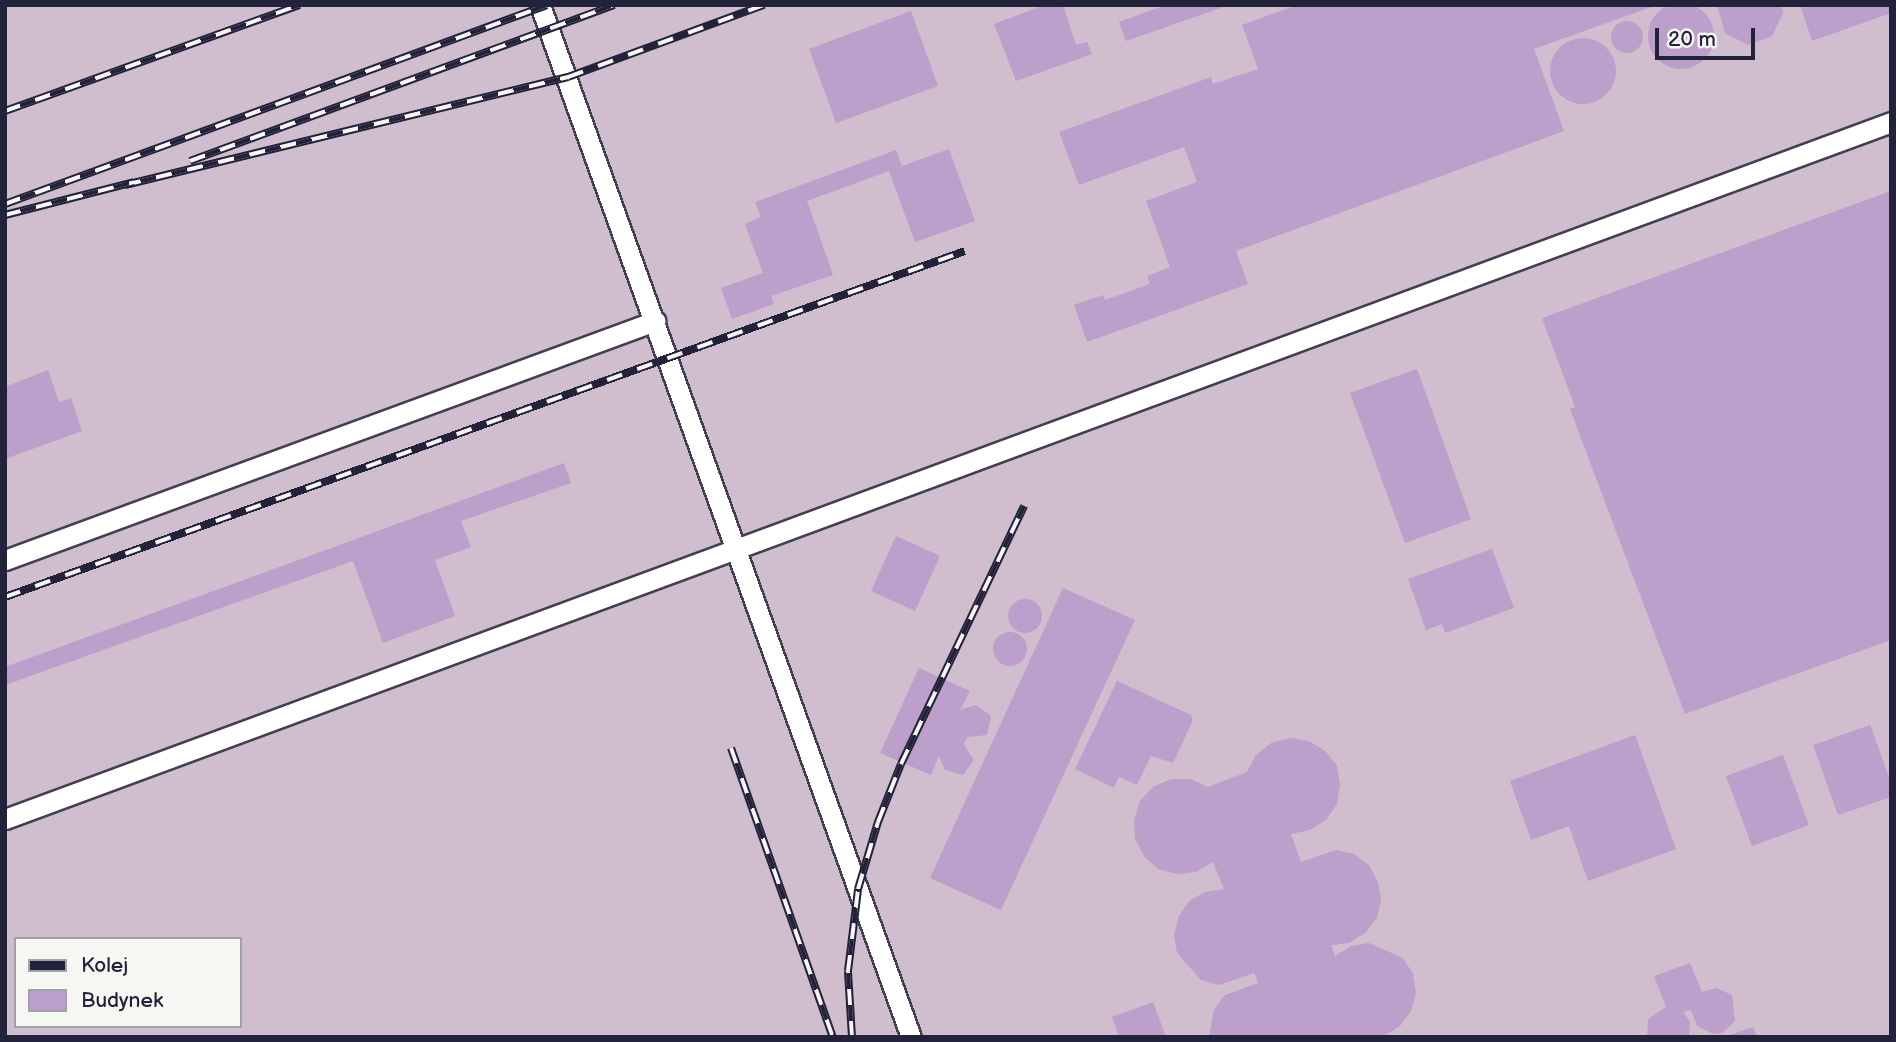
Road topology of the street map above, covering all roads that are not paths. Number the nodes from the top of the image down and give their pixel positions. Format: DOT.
graph roads {
  1 [pos="540,5"];
  2 [pos="1891,122"];
  3 [pos="655,321"];
  4 [pos="736,548"];
  5 [pos="5,560"];
  6 [pos="5,819"];
  7 [pos="911,1037"];
  1 -- 3 [label="lane"];
  2 -- 4 [label="lane"];
  3 -- 4 [label="lane"];
  3 -- 5 [label="lane"];
  4 -- 6 [label="lane"];
  4 -- 7 [label="lane"];
}
